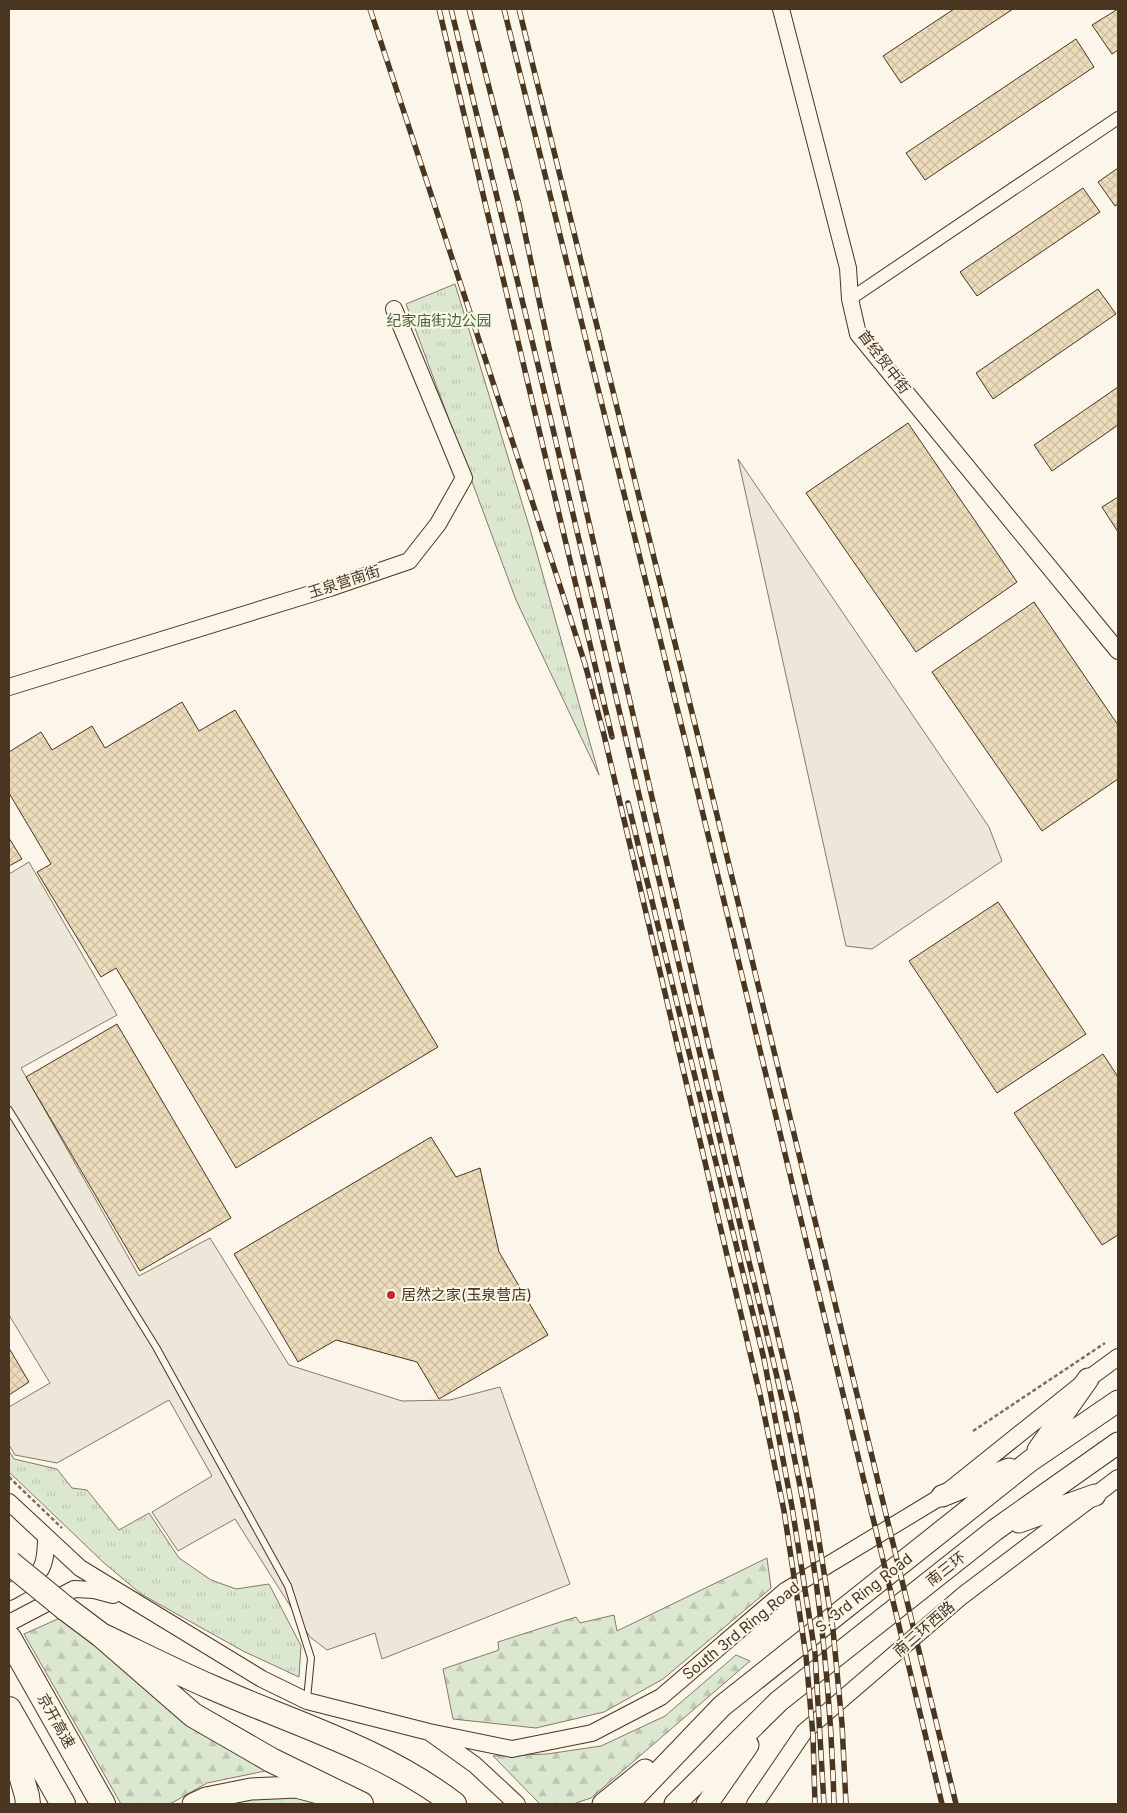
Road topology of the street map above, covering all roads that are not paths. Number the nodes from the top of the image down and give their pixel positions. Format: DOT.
graph roads {
  1 [pos="782,9"];
  2 [pos="1118,118"];
  3 [pos="850,299"];
  4 [pos="394,309"];
  5 [pos="1118,651"];
  6 [pos="9,687"];
  7 [pos="9,1110"];
  8 [pos="1118,1358"];
  9 [pos="1088,1379"];
  10 [pos="1118,1401"];
  11 [pos="1118,1443"];
  12 [pos="1030,1461"];
  13 [pos="1118,1478"];
  14 [pos="1095,1495"];
  15 [pos="942,1496"];
  16 [pos="9,1502"];
  17 [pos="995,1530"];
  18 [pos="46,1536"];
  19 [pos="10,1562"];
  20 [pos="9,1592"];
  21 [pos="130,1599"];
  22 [pos="9,1623"];
  23 [pos="101,1635"];
  24 [pos="9,1638"];
  25 [pos="307,1701"];
  26 [pos="779,1701"];
  27 [pos="722,1706"];
  28 [pos="9,1709"];
  29 [pos="429,1732"];
  30 [pos="9,1733"];
  31 [pos="28,1804"];
  32 [pos="63,1804"];
  33 [pos="103,1804"];
  34 [pos="193,1804"];
  35 [pos="360,1804"];
  36 [pos="454,1804"];
  37 [pos="517,1804"];
  38 [pos="603,1804"];
  39 [pos="628,1804"];
  40 [pos="675,1804"];
  41 [pos="707,1804"];
  42 [pos="755,1804"];
  1 -- 3 [label="street, 首经贸中街"];
  2 -- 3 [label="street"];
  3 -- 5 [label="street, 首经贸中街"];
  4 -- 6 [label="street, 玉泉营南街"];
  7 -- 25 [label="lane"];
  8 -- 9 [label="street, South 3rd Ring Road"];
  9 -- 12 [label="highway"];
  9 -- 15 [label="street, South 3rd Ring Road"];
  10 -- 12 [label="highway, S. 3rd Ring Road"];
  11 -- 17 [label="highway, 南三环"];
  12 -- 15 [label="highway"];
  12 -- 27 [label="highway, S. 3rd Ring Road"];
  13 -- 14 [label="street, 南三环西路"];
  14 -- 17 [label="highway"];
  14 -- 42 [label="street, 南三环西路"];
  15 -- 29 [label="street, South 3rd Ring Road"];
  16 -- 18 [label="street, South 3rd Ring Road"];
  17 -- 26 [label="highway, 南三环"];
  18 -- 20 [label="street"];
  18 -- 21 [label="street, South 3rd Ring Road"];
  19 -- 23 [label="highway, bridge"];
  21 -- 22 [label="street"];
  21 -- 25 [label="street, South 3rd Ring Road"];
  23 -- 35 [label="highway"];
  23 -- 36 [label="highway"];
  24 -- 33 [label="highway, 京开高速"];
  25 -- 29 [label="street, South 3rd Ring Road"];
  26 -- 40 [label="highway"];
  26 -- 41 [label="highway"];
  27 -- 38 [label="highway"];
  27 -- 39 [label="highway, S. 3rd Ring Road"];
  28 -- 32 [label="highway"];
  29 -- 37 [label="street"];
  30 -- 31 [label="highway"];
  34 -- 35 [label="highway"];
}
